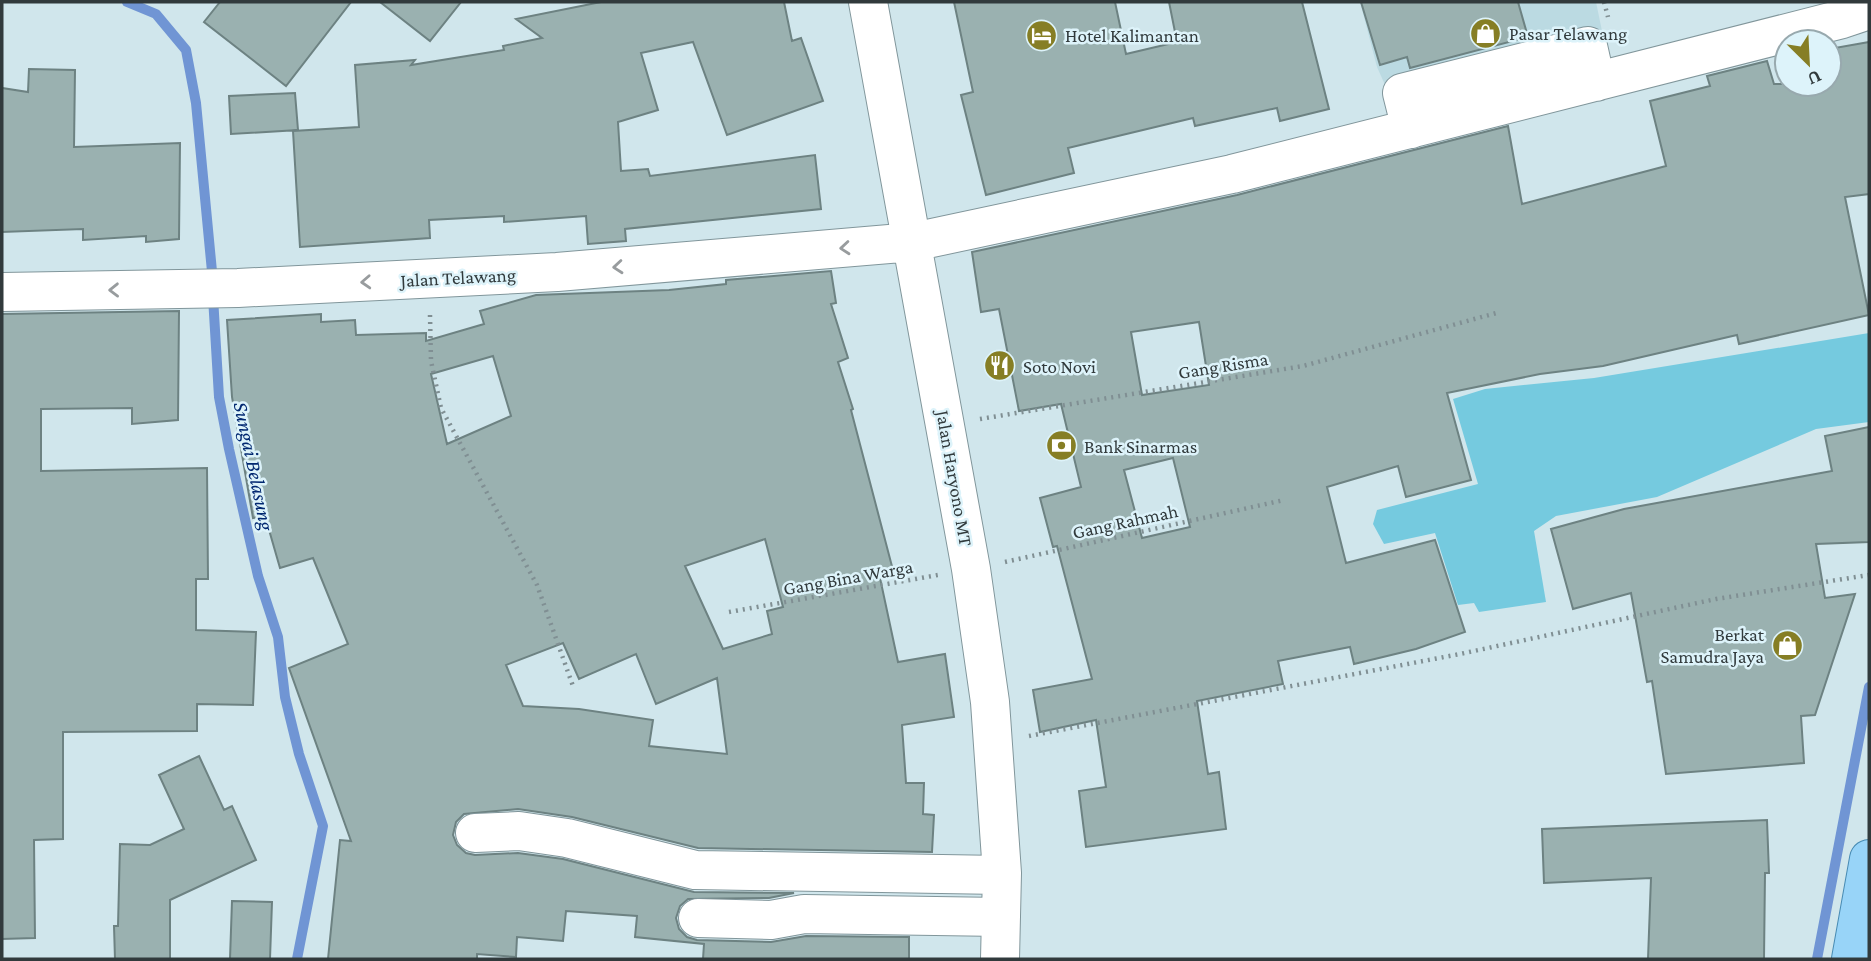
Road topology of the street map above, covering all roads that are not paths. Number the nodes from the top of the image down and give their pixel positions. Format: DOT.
graph roads {
  1 [pos="868,2"];
  2 [pos="1869,10"];
  3 [pos="913,242"];
  4 [pos="2,292"];
  5 [pos="475,833"];
  6 [pos="1869,859"];
  7 [pos="1001,875"];
  8 [pos="1001,917"];
  9 [pos="698,919"];
  10 [pos="1000,959"];
  11 [pos="1851,959"];
  1 -- 3 [label="street, Jalan Haryono MT"];
  2 -- 3 [label="street, Jalan Telawang"];
  3 -- 4 [label="street, Jalan Telawang, one-way"];
  3 -- 7 [label="street, Jalan Haryono MT"];
  5 -- 7 [label="street"];
  6 -- 11 [label="main road"];
  7 -- 8 [label="street, Jalan Haryono MT"];
  8 -- 9 [label="street"];
  8 -- 10 [label="street, Jalan Haryono MT"];
}
